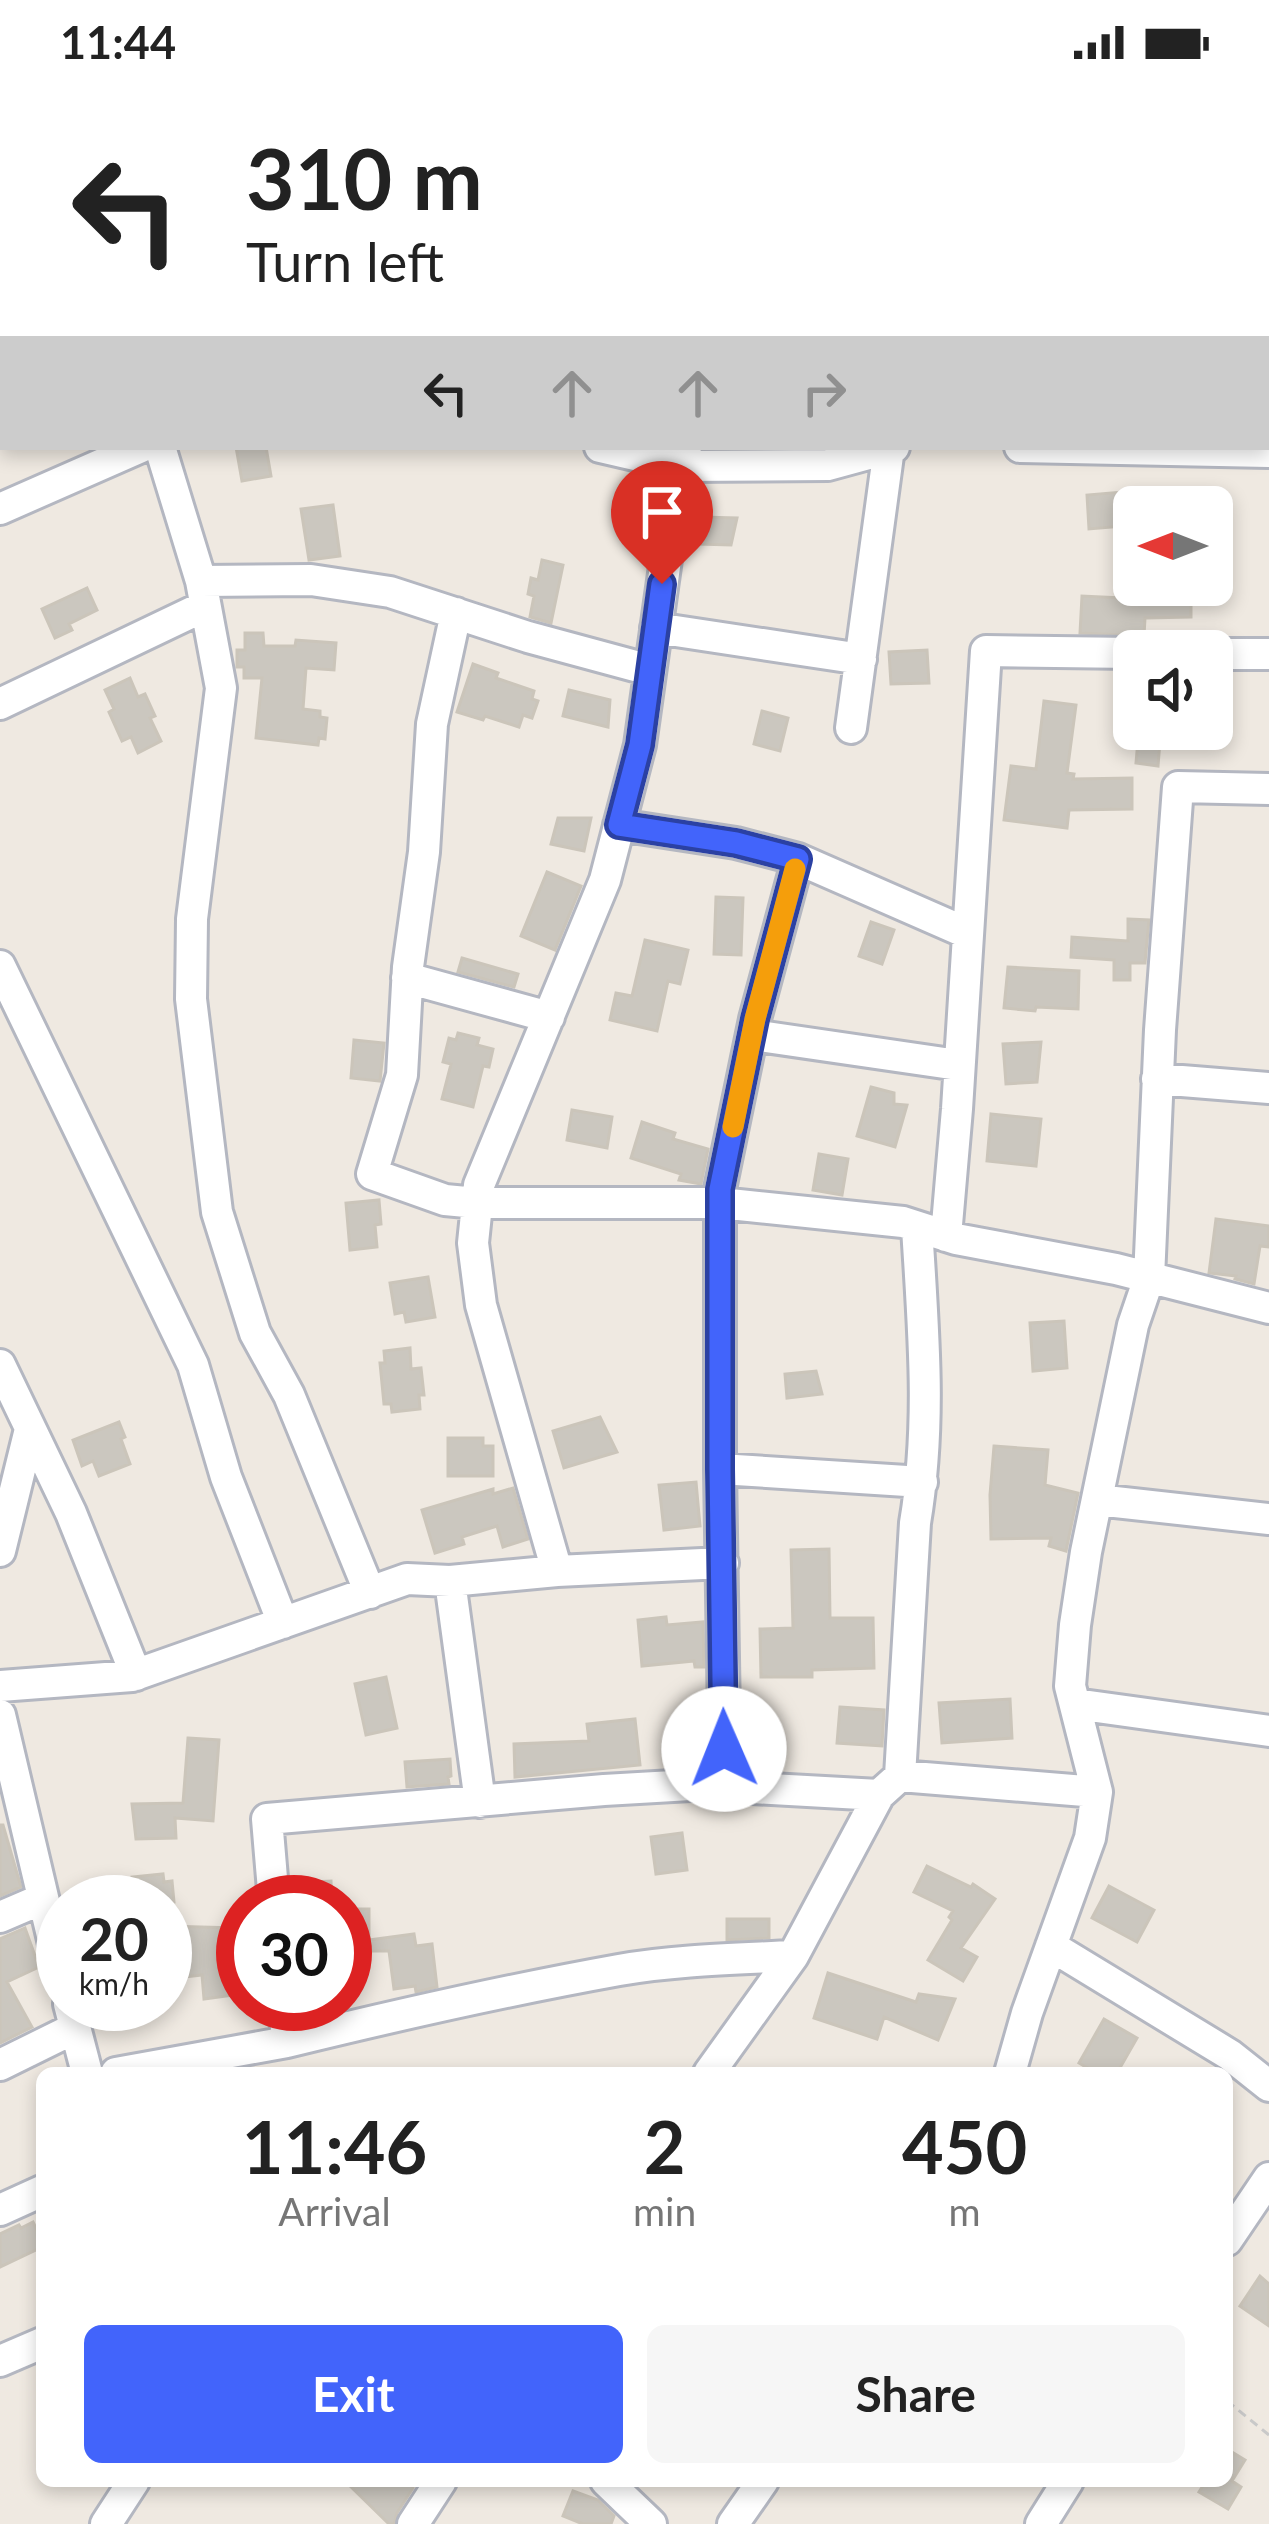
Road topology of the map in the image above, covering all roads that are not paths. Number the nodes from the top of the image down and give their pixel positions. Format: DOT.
graph roads {
  1 [pos="134,450"];
  2 [pos="161,450"];
  3 [pos="625,450"];
  4 [pos="884,450"];
  5 [pos="892,450"];
  6 [pos="1169,450"];
  7 [pos="1269,452"];
  8 [pos="684,457"];
  9 [pos="0,508"];
  10 [pos="203,594"];
  11 [pos="456,613"];
  12 [pos="656,628"];
  13 [pos="1113,653"];
  14 [pos="1233,654"];
  15 [pos="1269,654"];
  16 [pos="861,659"];
  17 [pos="650,670"];
  18 [pos="0,704"];
  19 [pos="851,728"];
  20 [pos="1269,787"];
  21 [pos="619,825"];
  22 [pos="798,859"];
  23 [pos="967,933"];
  24 [pos="0,967"];
  25 [pos="407,978"];
  26 [pos="548,1017"];
  27 [pos="752,1035"];
  28 [pos="958,1065"];
  29 [pos="1157,1079"];
  30 [pos="1269,1088"];
  31 [pos="477,1203"];
  32 [pos="720,1203"];
  33 [pos="932,1231"];
  34 [pos="1149,1278"];
  35 [pos="1269,1308"];
  36 [pos="0,1365"];
  37 [pos="30,1429"];
  38 [pos="720,1469"];
  39 [pos="922,1482"];
  40 [pos="1096,1500"];
  41 [pos="1269,1519"];
  42 [pos="0,1552"];
  43 [pos="723,1563"];
  44 [pos="556,1571"];
  45 [pos="450,1581"];
  46 [pos="370,1592"];
  47 [pos="284,1623"];
  48 [pos="136,1675"];
  49 [pos="0,1686"];
  50 [pos="1075,1704"];
  51 [pos="0,1714"];
  52 [pos="1269,1731"];
  53 [pos="725,1783"];
  54 [pos="890,1785"];
  55 [pos="1096,1792"];
  56 [pos="480,1802"];
  57 [pos="37,1875"];
  58 [pos="272,1875"];
  59 [pos="36,1902"];
  60 [pos="0,1917"];
  61 [pos="1051,1946"];
  62 [pos="793,1956"];
  63 [pos="50,2031"];
  64 [pos="76,2031"];
  65 [pos="286,2031"];
  66 [pos="287,2042"];
  67 [pos="0,2065"];
  68 [pos="85,2067"];
  69 [pos="149,2067"];
  70 [pos="714,2067"];
  71 [pos="1012,2067"];
  72 [pos="1269,2086"];
  73 [pos="1269,2178"];
  74 [pos="36,2195"];
  75 [pos="0,2210"];
  76 [pos="1233,2231"];
  77 [pos="36,2346"];
  78 [pos="0,2361"];
  79 [pos="130,2487"];
  80 [pos="436,2487"];
  81 [pos="612,2487"];
  82 [pos="759,2487"];
  83 [pos="1064,2487"];
  84 [pos="106,2524"];
  85 [pos="413,2524"];
  86 [pos="652,2524"];
  87 [pos="733,2524"];
  88 [pos="1041,2524"];
  1 -- 9 [label="street"];
  2 -- 10 [label="street"];
  3 -- 8 [label="street"];
  4 -- 8 [label="street"];
  5 -- 16 [label="street"];
  6 -- 7 [label="street"];
  8 -- 12 [label="street"];
  10 -- 11 [label="street"];
  10 -- 18 [label="street"];
  10 -- 46 [label="street"];
  11 -- 17 [label="street"];
  11 -- 25 [label="street"];
  12 -- 16 [label="street"];
  12 -- 17 [label="street"];
  13 -- 23 [label="street"];
  14 -- 15 [label="street"];
  16 -- 19 [label="street"];
  17 -- 21 [label="street"];
  20 -- 29 [label="street"];
  21 -- 22 [label="street"];
  21 -- 26 [label="street"];
  22 -- 23 [label="street"];
  22 -- 27 [label="street"];
  23 -- 28 [label="street"];
  24 -- 47 [label="street"];
  25 -- 26 [label="street"];
  25 -- 31 [label="street"];
  26 -- 31 [label="street"];
  27 -- 28 [label="street"];
  27 -- 32 [label="street"];
  28 -- 33 [label="street"];
  29 -- 30 [label="street"];
  29 -- 34 [label="street"];
  31 -- 32 [label="street"];
  31 -- 44 [label="street"];
  32 -- 33 [label="street"];
  32 -- 38 [label="street"];
  33 -- 34 [label="street"];
  33 -- 39 [label="street"];
  34 -- 35 [label="street"];
  34 -- 40 [label="street"];
  36 -- 37 [label="street"];
  37 -- 42 [label="street"];
  37 -- 48 [label="street"];
  38 -- 39 [label="street"];
  38 -- 43 [label="street"];
  39 -- 54 [label="street"];
  40 -- 41 [label="street"];
  40 -- 50 [label="street"];
  43 -- 44 [label="street"];
  43 -- 53 [label="street"];
  44 -- 45 [label="street"];
  45 -- 46 [label="street"];
  45 -- 56 [label="street"];
  46 -- 47 [label="street"];
  47 -- 48 [label="street"];
  48 -- 49 [label="street"];
  50 -- 52 [label="street"];
  50 -- 55 [label="street"];
  51 -- 57 [label="street"];
  53 -- 54 [label="street"];
  53 -- 56 [label="street"];
  54 -- 55 [label="street"];
  54 -- 62 [label="street"];
  55 -- 61 [label="street"];
  56 -- 58 [label="street"];
  59 -- 60 [label="street"];
  61 -- 71 [label="street"];
  61 -- 72 [label="street"];
  62 -- 66 [label="street"];
  62 -- 70 [label="street"];
  63 -- 67 [label="street"];
  64 -- 68 [label="street"];
  65 -- 66 [label="street"];
  66 -- 69 [label="street"];
  73 -- 76 [label="street"];
  74 -- 75 [label="street"];
  77 -- 78 [label="street"];
  79 -- 84 [label="street"];
  80 -- 85 [label="street"];
  81 -- 86 [label="street"];
  82 -- 87 [label="street"];
  83 -- 88 [label="street"];
}
